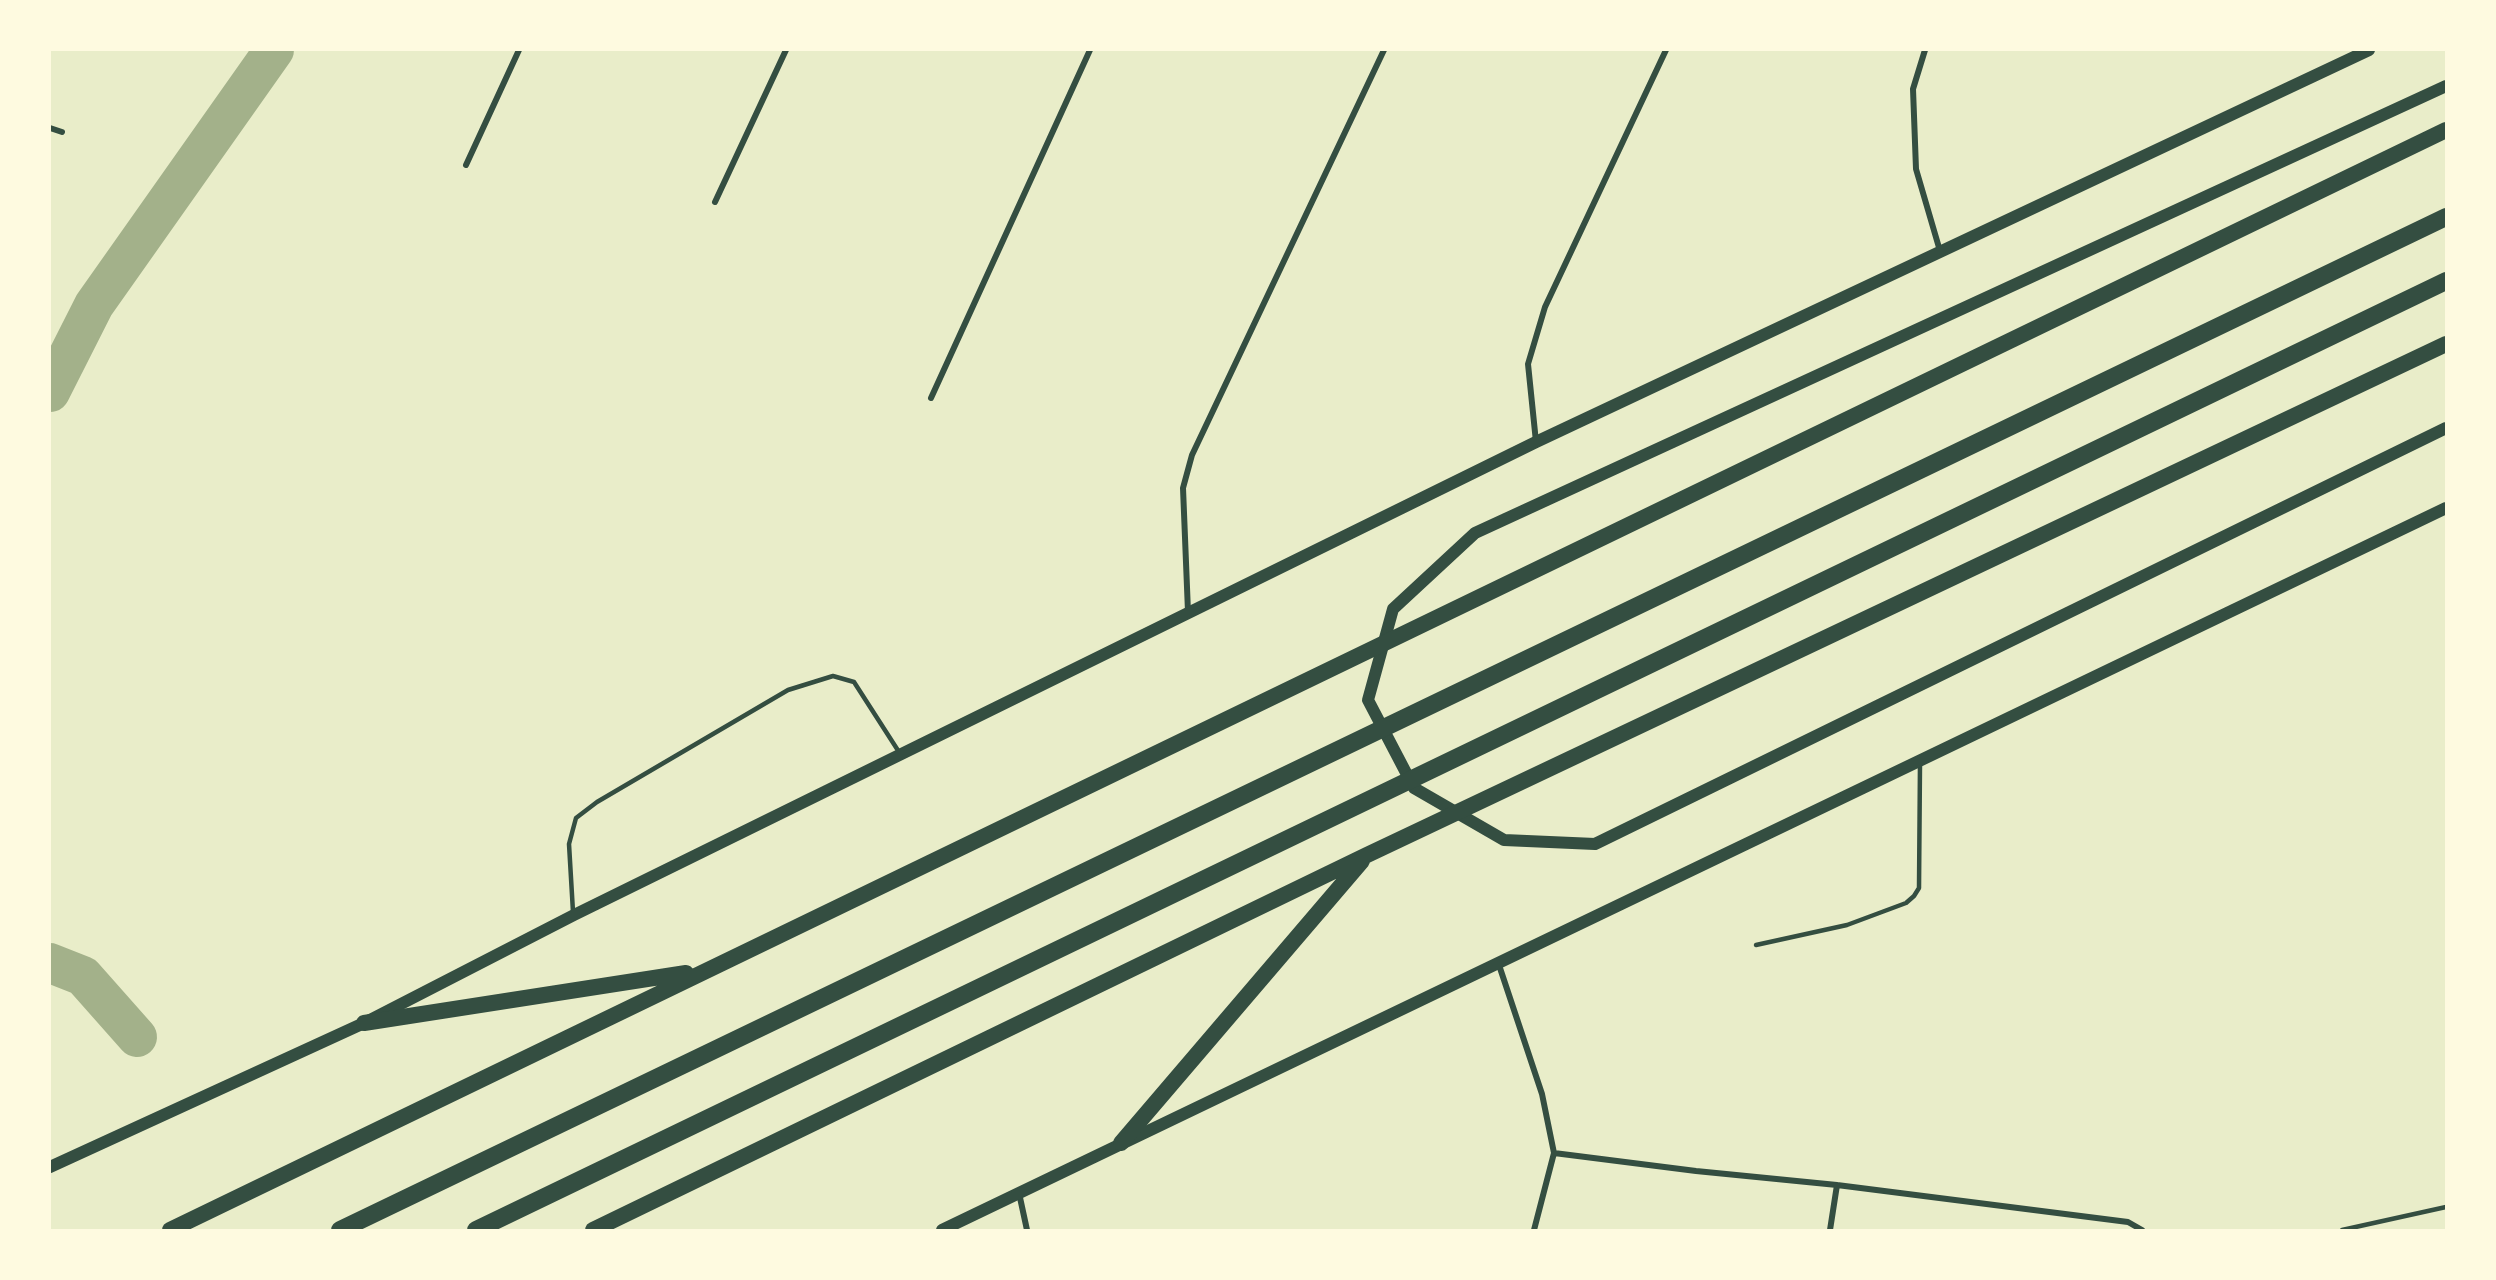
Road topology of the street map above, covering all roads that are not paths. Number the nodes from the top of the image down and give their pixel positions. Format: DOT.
graph roads {
  1 [pos="519,50"];
  2 [pos="786,50"];
  3 [pos="1090,50"];
  4 [pos="1384,50"];
  5 [pos="1666,50"];
  6 [pos="1925,50"];
  7 [pos="2369,50"];
  8 [pos="2446,86"];
  9 [pos="50,128"];
  10 [pos="2446,130"];
  11 [pos="62,132"];
  12 [pos="466,165"];
  13 [pos="716,202"];
  14 [pos="2446,217"];
  15 [pos="1941,252"];
  16 [pos="2446,281"];
  17 [pos="2446,344"];
  18 [pos="931,398"];
  19 [pos="2446,428"];
  20 [pos="1536,442"];
  21 [pos="2446,508"];
  22 [pos="1188,612"];
  23 [pos="901,754"];
  24 [pos="1920,760"];
  25 [pos="1366,855"];
  26 [pos="573,915"];
  27 [pos="1755,945"];
  28 [pos="1499,965"];
  29 [pos="704,971"];
  30 [pos="364,1023"];
  31 [pos="1121,1143"];
  32 [pos="1554,1153"];
  33 [pos="50,1167"];
  34 [pos="1837,1185"];
  35 [pos="1019,1193"];
  36 [pos="2446,1208"];
  37 [pos="170,1230"];
  38 [pos="340,1230"];
  39 [pos="476,1230"];
  40 [pos="593,1230"];
  41 [pos="942,1230"];
  42 [pos="1027,1230"];
  43 [pos="1534,1230"];
  44 [pos="1830,1230"];
  45 [pos="2142,1230"];
  46 [pos="2342,1230"];
  1 -- 12 [label="street"];
  2 -- 13 [label="street"];
  3 -- 18 [label="street"];
  4 -- 22 [label="street"];
  5 -- 20 [label="street"];
  6 -- 15 [label="street"];
  7 -- 15 [label="main road"];
  8 -- 19 [label="main road"];
  9 -- 11 [label="street"];
  10 -- 29 [label="highway"];
  14 -- 38 [label="highway"];
  15 -- 20 [label="main road"];
  16 -- 39 [label="highway"];
  17 -- 25 [label="highway"];
  20 -- 22 [label="main road"];
  21 -- 24 [label="main road"];
  22 -- 23 [label="main road"];
  23 -- 26 [label="main road"];
  23 -- 26 [label="lane"];
  24 -- 27 [label="lane"];
  24 -- 28 [label="main road"];
  25 -- 31 [label="highway"];
  25 -- 40 [label="highway"];
  26 -- 30 [label="main road"];
  28 -- 31 [label="main road"];
  28 -- 32 [label="street"];
  29 -- 30 [label="highway"];
  29 -- 37 [label="highway"];
  30 -- 33 [label="main road"];
  31 -- 35 [label="main road"];
  32 -- 34 [label="street"];
  32 -- 43 [label="street"];
  34 -- 44 [label="street"];
  34 -- 45 [label="street"];
  35 -- 41 [label="main road"];
  35 -- 42 [label="street"];
  36 -- 46 [label="lane"];
}
